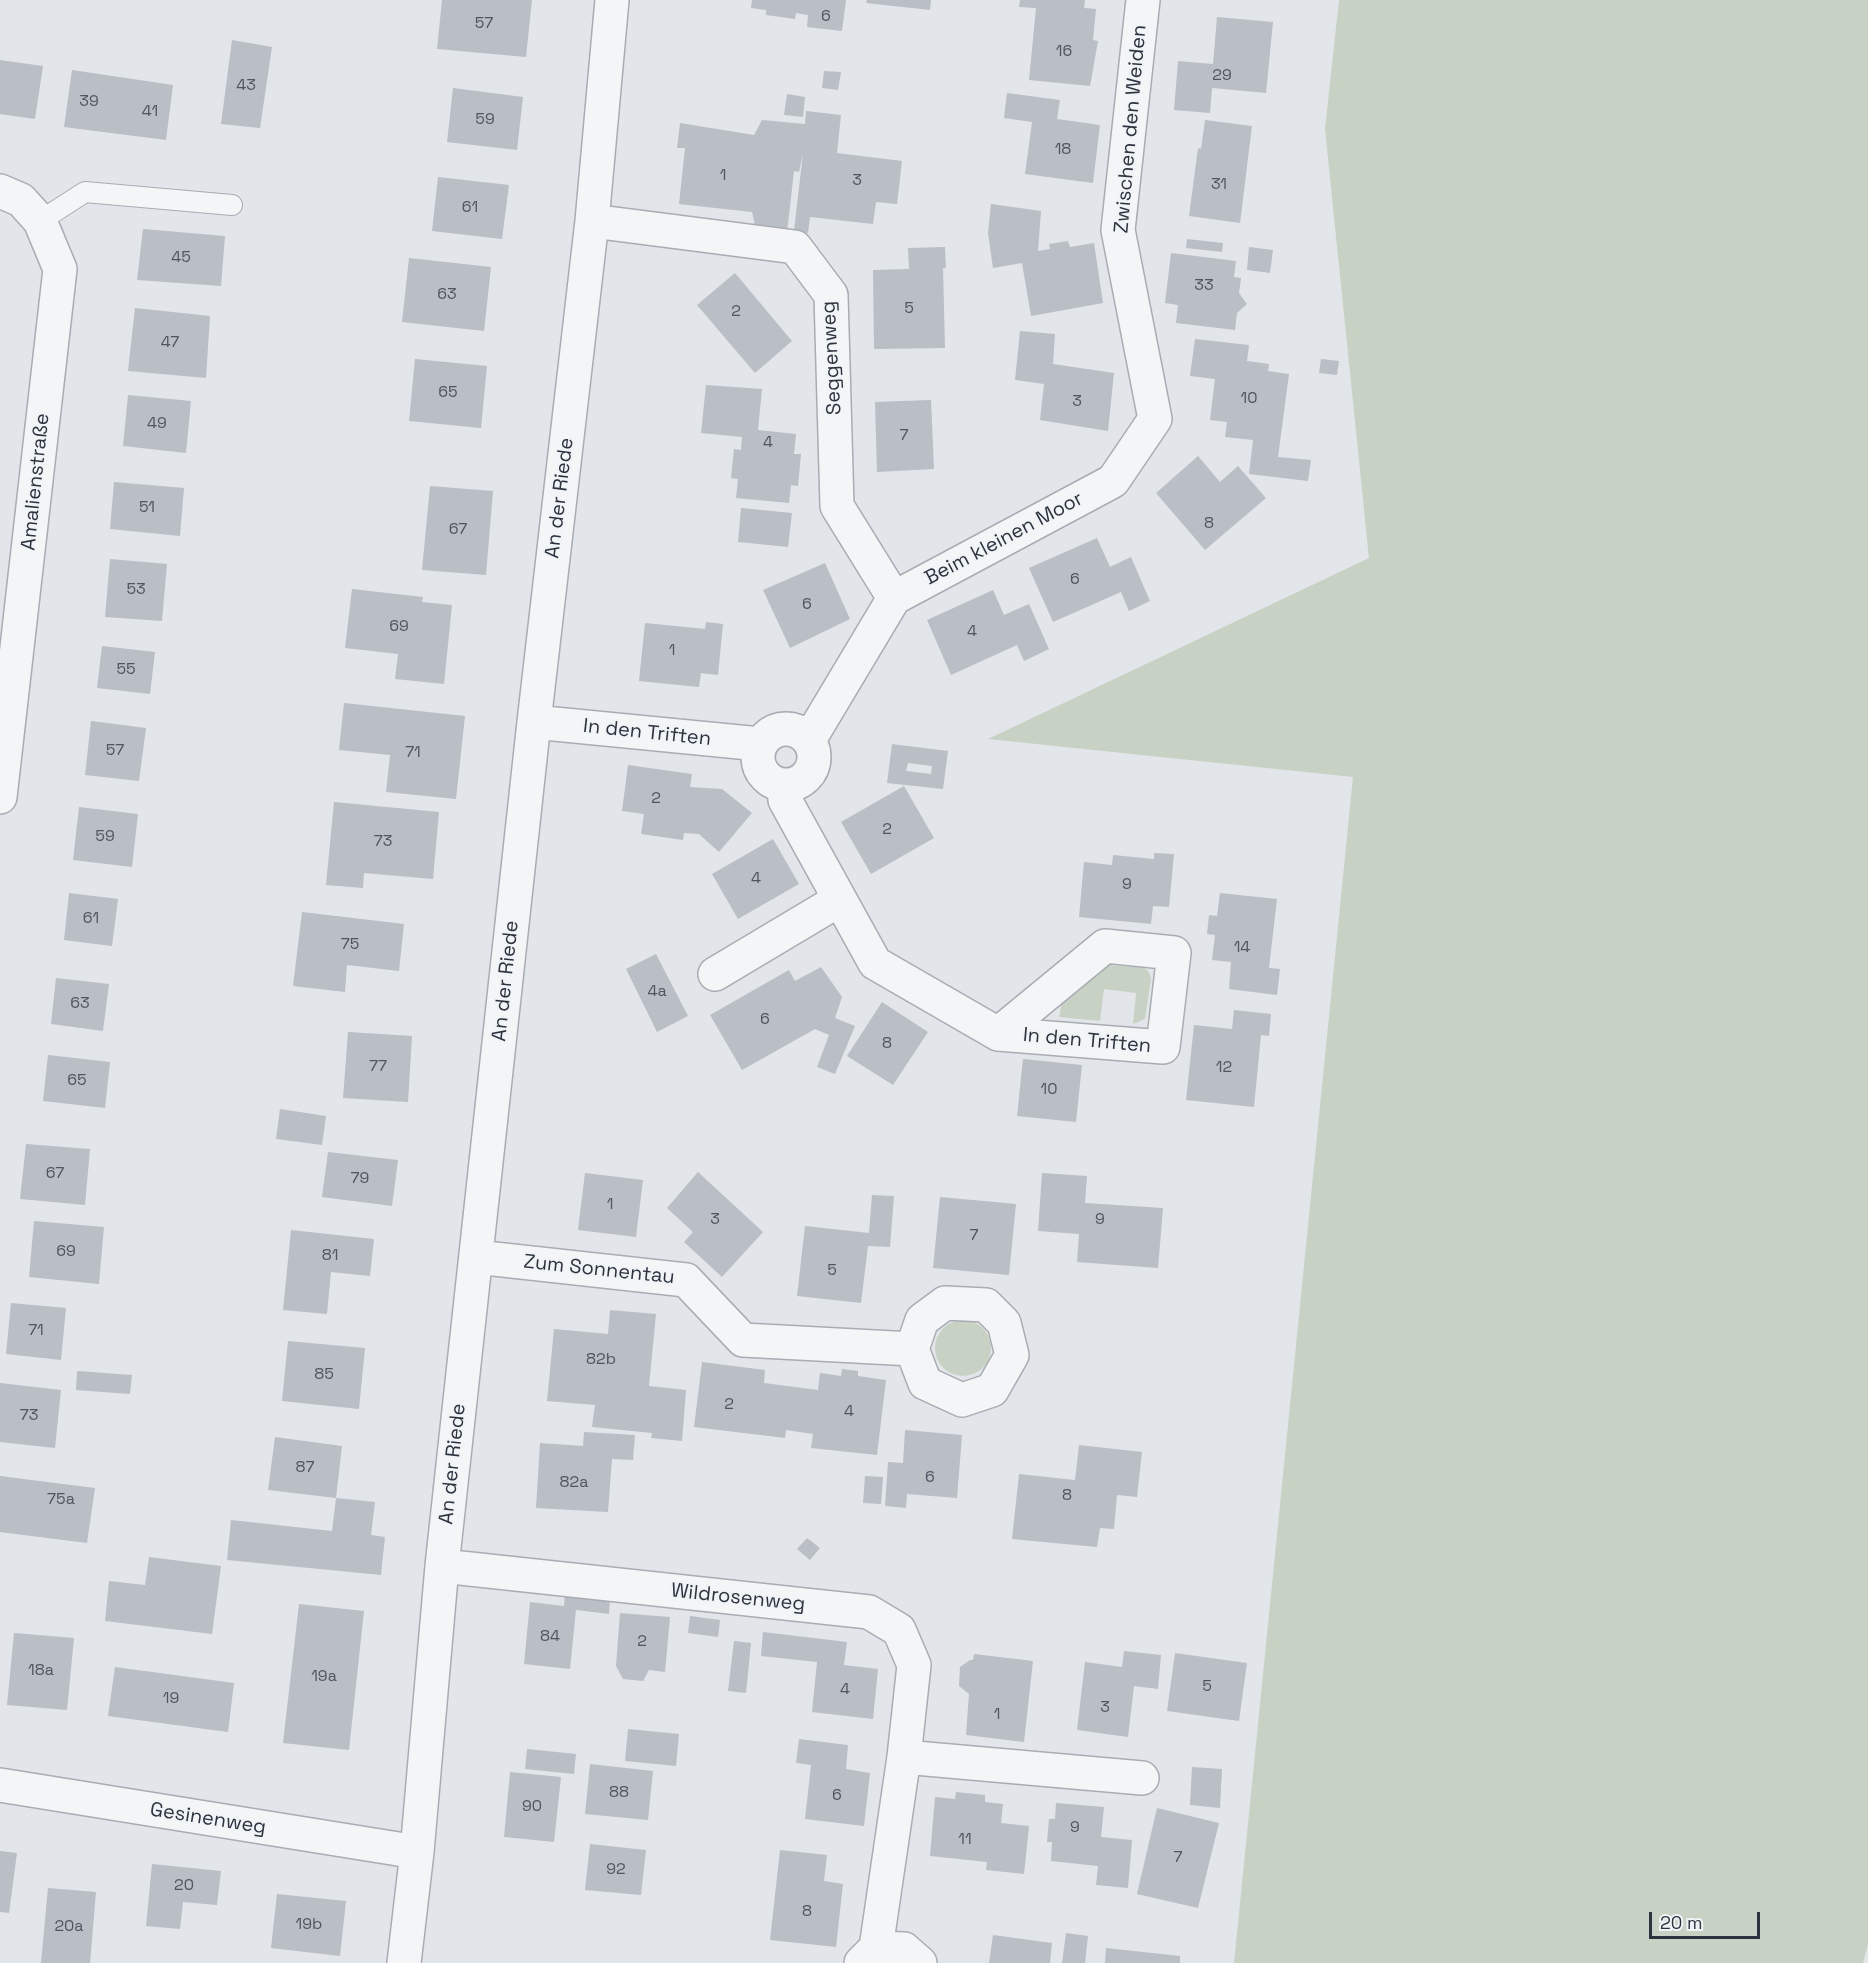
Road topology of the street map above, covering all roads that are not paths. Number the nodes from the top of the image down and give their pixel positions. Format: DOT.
graph roads {
  1 [pos="612,0"];
  2 [pos="1143,0"];
  3 [pos="0,191"];
  4 [pos="232,204"];
  5 [pos="592,220"];
  6 [pos="40,221"];
  7 [pos="1137,329"];
  8 [pos="894,598"];
  9 [pos="534,722"];
  10 [pos="809,740"];
  11 [pos="760,744"];
  12 [pos="783,785"];
  13 [pos="0,797"];
  14 [pos="839,900"];
  15 [pos="716,974"];
  16 [pos="998,1034"];
  17 [pos="476,1257"];
  18 [pos="912,1349"];
  19 [pos="442,1566"];
  20 [pos="904,1757"];
  21 [pos="1142,1778"];
  22 [pos="0,1785"];
  23 [pos="417,1852"];
  24 [pos="869,1956"];
  25 [pos="404,1963"];
  26 [pos="920,1963"];
  1 -- 5 [label="street, An der Riede"];
  2 -- 7 [label="street, Zwischen den Weiden"];
  3 -- 6 [label="street, Amalienstraße"];
  4 -- 6 [label="lane"];
  5 -- 8 [label="street, Seggenweg"];
  5 -- 9 [label="street, An der Riede"];
  6 -- 13 [label="street, Amalienstraße"];
  7 -- 8 [label="street, Beim kleinen Moor"];
  8 -- 10 [label="street"];
  9 -- 11 [label="street, In den Triften"];
  9 -- 17 [label="street, An der Riede"];
  10 -- 11 [label="street"];
  10 -- 12 [label="street"];
  11 -- 12 [label="street"];
  12 -- 14 [label="street, In den Triften"];
  14 -- 15 [label="street"];
  14 -- 16 [label="street, In den Triften"];
  16 -- 16 [label="street, In den Triften"];
  17 -- 18 [label="street, Zum Sonnentau"];
  17 -- 19 [label="street, An der Riede"];
  19 -- 20 [label="street, Wildrosenweg"];
  19 -- 23 [label="street, An der Riede"];
  20 -- 21 [label="street"];
  20 -- 24 [label="street, Wildrosenweg"];
  22 -- 23 [label="street, Gesinenweg"];
  23 -- 25 [label="street, An der Riede"];
  24 -- 26 [label="street, Wildrosenweg"];
}
